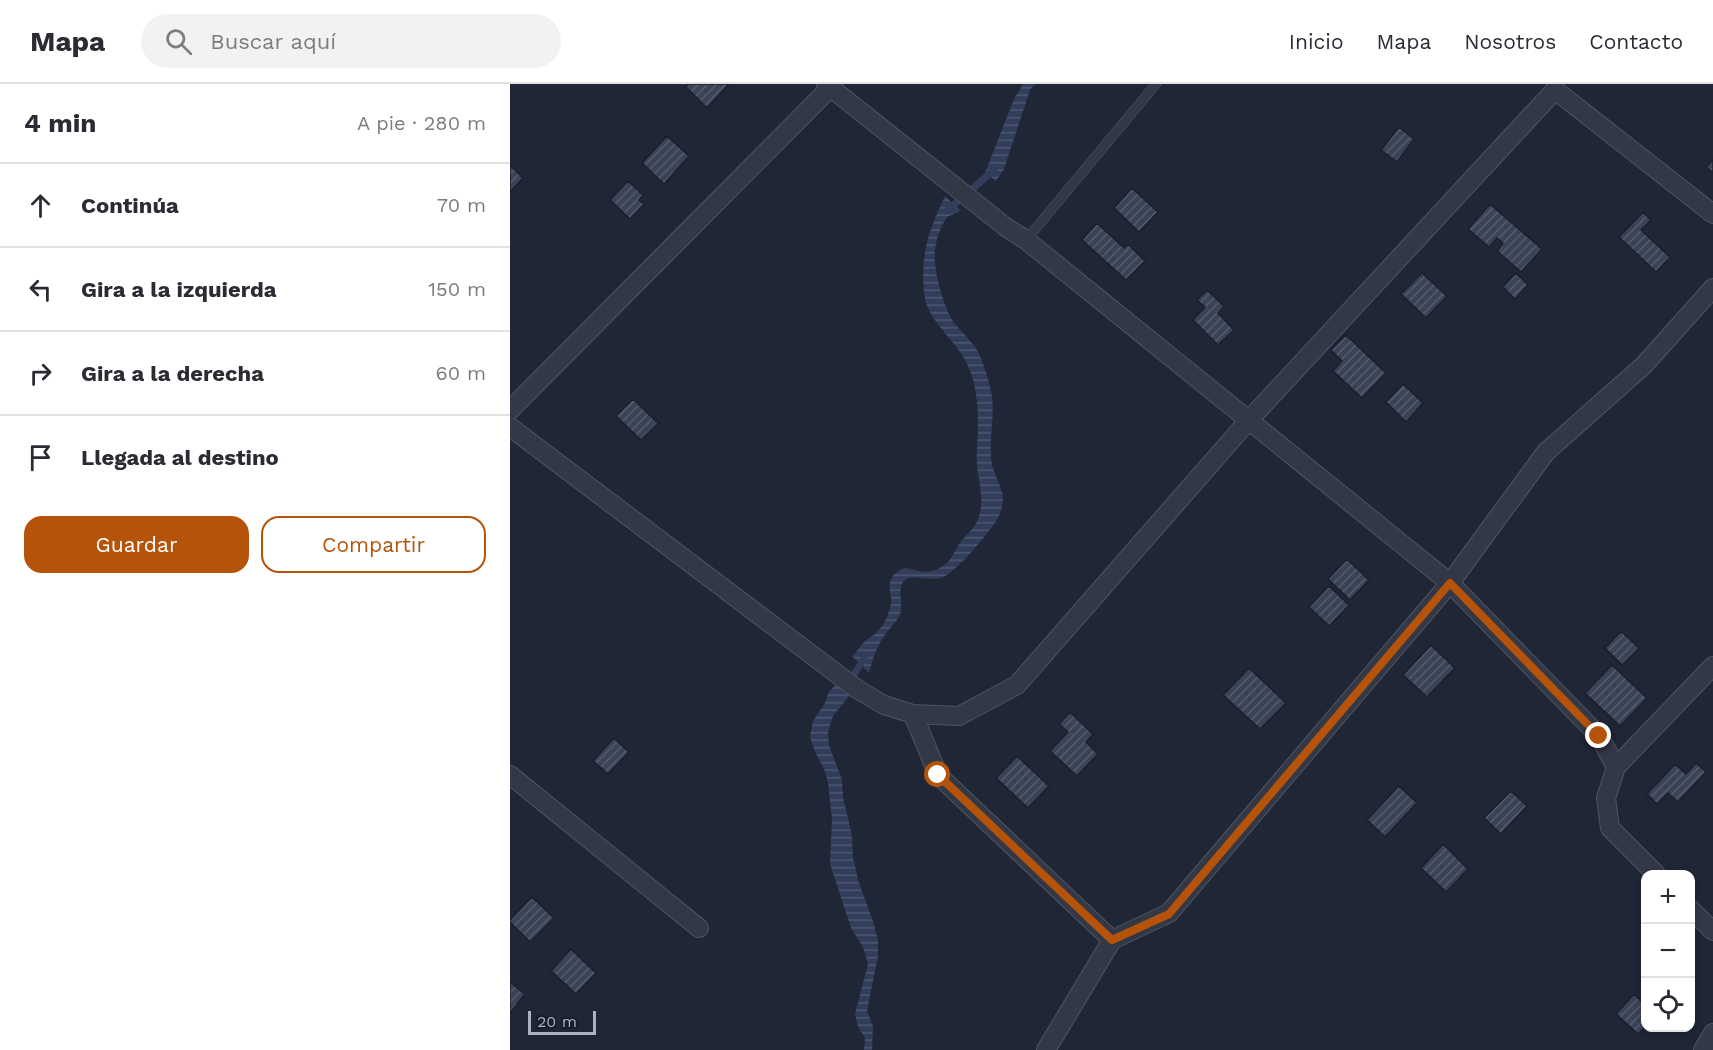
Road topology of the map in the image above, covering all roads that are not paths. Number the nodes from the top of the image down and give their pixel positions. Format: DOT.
graph roads {
  1 [pos="1156,84"];
  2 [pos="828,86"];
  3 [pos="1554,86"];
  4 [pos="1713,214"];
  5 [pos="1026,240"];
  6 [pos="1713,288"];
  7 [pos="510,411"];
  8 [pos="1249,420"];
  9 [pos="510,427"];
  10 [pos="1450,583"];
  11 [pos="1713,666"];
  12 [pos="913,714"];
  13 [pos="1616,767"];
  14 [pos="514,786"];
  15 [pos="1652,870"];
  16 [pos="1695,914"];
  17 [pos="699,928"];
  18 [pos="1713,931"];
  19 [pos="1112,940"];
  20 [pos="1713,1033"];
  21 [pos="1046,1050"];
  22 [pos="1703,1050"];
  1 -- 5 [label="lane"];
  2 -- 5 [label="street"];
  2 -- 7 [label="street"];
  3 -- 4 [label="street"];
  3 -- 8 [label="street"];
  5 -- 8 [label="street"];
  6 -- 10 [label="street"];
  8 -- 10 [label="street"];
  8 -- 12 [label="street"];
  9 -- 12 [label="street"];
  10 -- 13 [label="street"];
  10 -- 19 [label="street"];
  11 -- 13 [label="street"];
  12 -- 19 [label="street"];
  13 -- 15 [label="street"];
  14 -- 17 [label="street"];
  16 -- 18 [label="street"];
  19 -- 21 [label="street"];
  20 -- 22 [label="street"];
}
